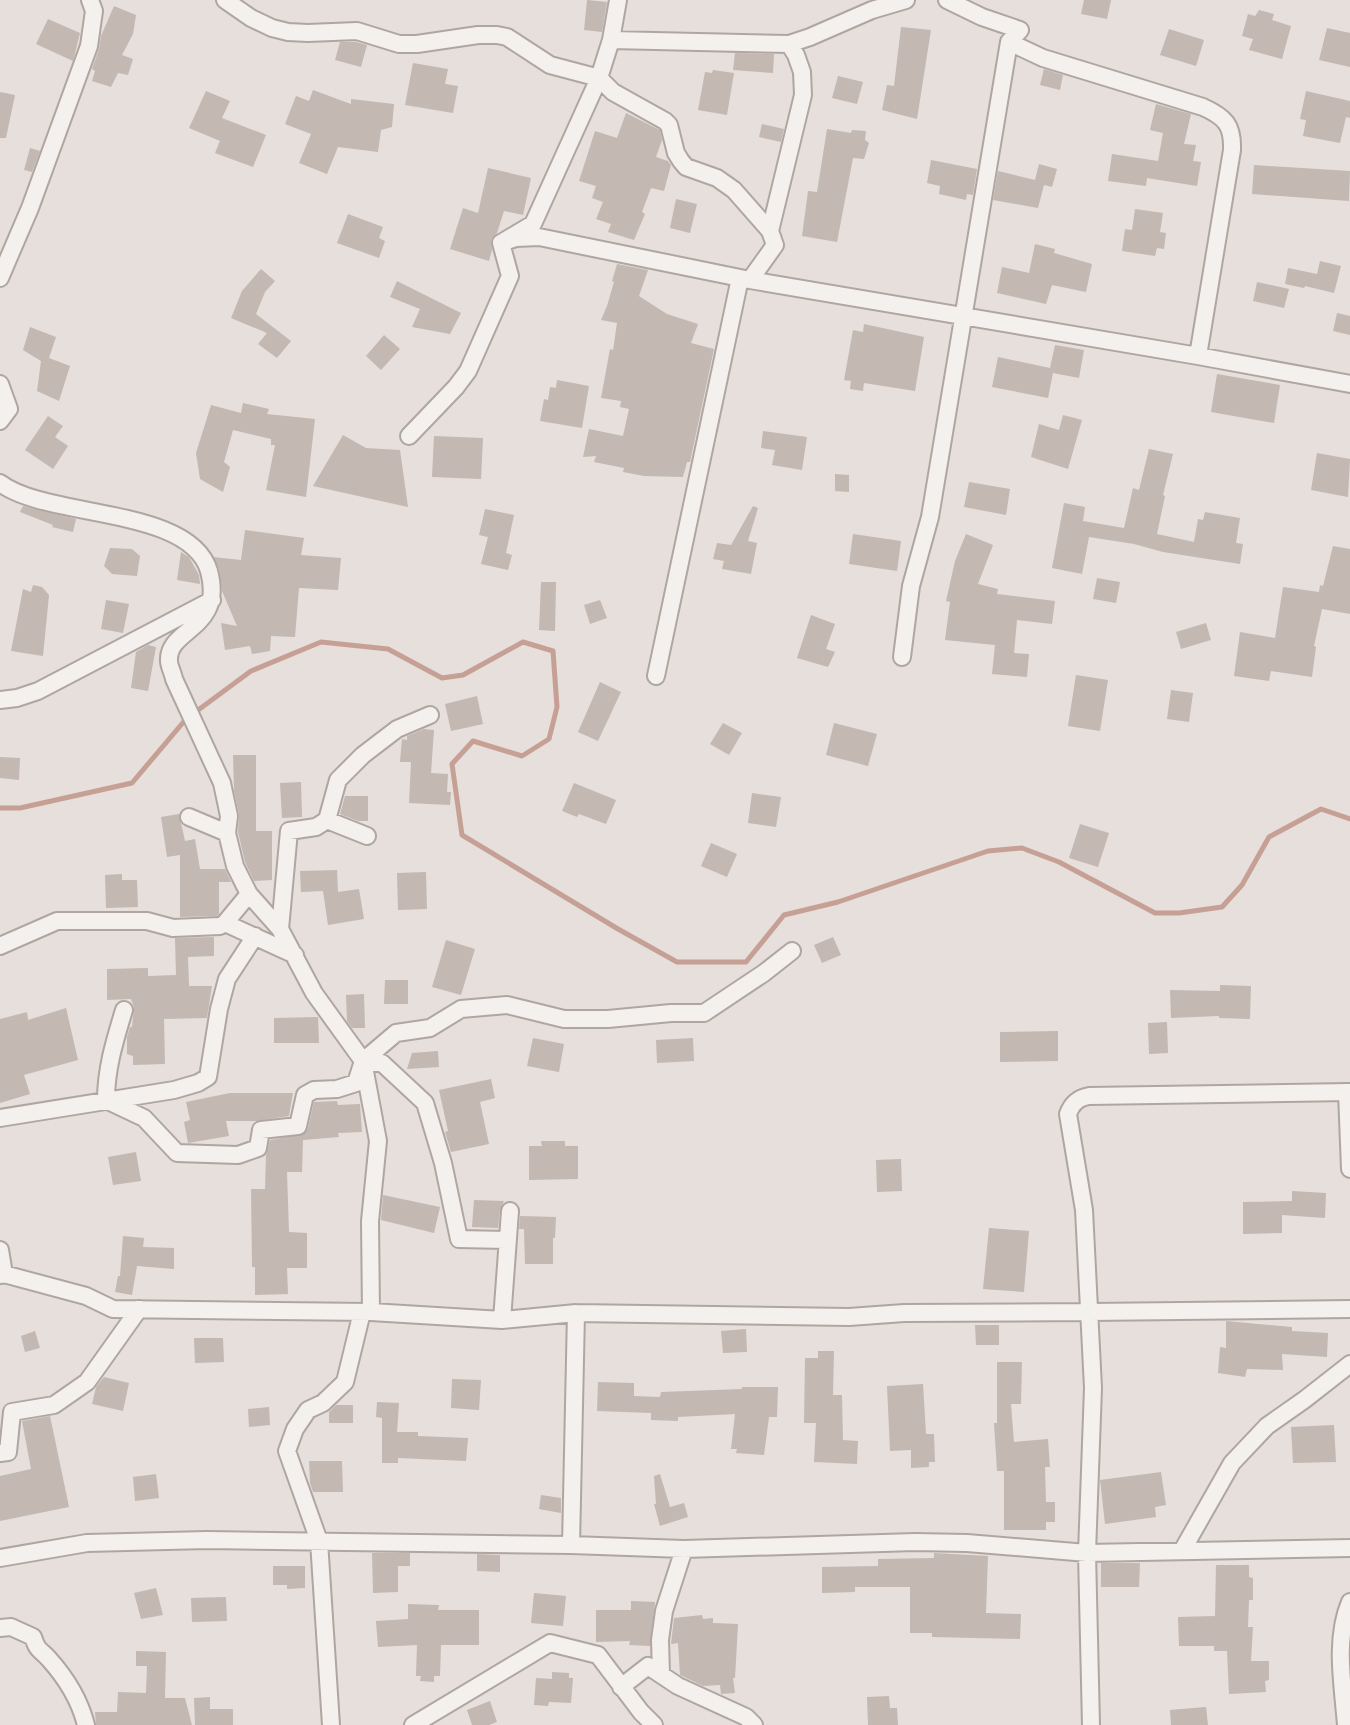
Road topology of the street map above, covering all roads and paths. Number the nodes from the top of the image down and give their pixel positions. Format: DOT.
graph roads {
  1 [pos="90,0"];
  2 [pos="225,0"];
  3 [pos="618,0"];
  4 [pos="906,0"];
  5 [pos="947,0"];
  6 [pos="611,40"];
  7 [pos="1009,42"];
  8 [pos="789,44"];
  9 [pos="599,78"];
  10 [pos="770,231"];
  11 [pos="501,243"];
  12 [pos="0,278"];
  13 [pos="745,279"];
  14 [pos="965,316"];
  15 [pos="1198,356"];
  16 [pos="0,384"];
  17 [pos="1350,384"];
  18 [pos="0,422"];
  19 [pos="410,436"];
  20 [pos="0,483"];
  21 [pos="212,600"];
  22 [pos="902,657"];
  23 [pos="656,676"];
  24 [pos="0,700"];
  25 [pos="430,715"];
  26 [pos="189,817"];
  27 [pos="327,820"];
  28 [pos="227,833"];
  29 [pos="367,836"];
  30 [pos="249,894"];
  31 [pos="225,923"];
  32 [pos="280,929"];
  33 [pos="255,936"];
  34 [pos="0,946"];
  35 [pos="792,951"];
  36 [pos="295,955"];
  37 [pos="124,1010"];
  38 [pos="363,1061"];
  39 [pos="1348,1092"];
  40 [pos="106,1100"];
  41 [pos="0,1118"];
  42 [pos="1350,1169"];
  43 [pos="510,1211"];
  44 [pos="507,1240"];
  45 [pos="0,1250"];
  46 [pos="1,1274"];
  47 [pos="139,1309"];
  48 [pos="1350,1309"];
  49 [pos="367,1312"];
  50 [pos="1090,1312"];
  51 [pos="576,1313"];
  52 [pos="502,1320"];
  53 [pos="1350,1364"];
  54 [pos="0,1453"];
  55 [pos="319,1541"];
  56 [pos="570,1545"];
  57 [pos="1350,1548"];
  58 [pos="684,1549"];
  59 [pos="1182,1551"];
  60 [pos="1087,1553"];
  61 [pos="0,1558"];
  62 [pos="1350,1602"];
  63 [pos="0,1628"];
  64 [pos="661,1674"];
  65 [pos="621,1687"];
  66 [pos="86,1725"];
  67 [pos="331,1725"];
  68 [pos="413,1725"];
  69 [pos="654,1725"];
  70 [pos="754,1725"];
  71 [pos="1091,1725"];
  72 [pos="1346,1725"];
  1 -- 12 [label="street"];
  2 -- 9 [label="street"];
  3 -- 6 [label="street"];
  4 -- 8 [label="street"];
  5 -- 7 [label="street"];
  6 -- 8 [label="street"];
  6 -- 9 [label="street"];
  7 -- 14 [label="street"];
  7 -- 15 [label="street"];
  8 -- 10 [label="street"];
  9 -- 10 [label="street"];
  9 -- 11 [label="street"];
  10 -- 13 [label="street"];
  11 -- 13 [label="street"];
  11 -- 19 [label="street"];
  13 -- 14 [label="street"];
  13 -- 23 [label="street"];
  14 -- 15 [label="street"];
  14 -- 22 [label="street"];
  15 -- 17 [label="street"];
  16 -- 18 [label="street"];
  20 -- 21 [label="street"];
  21 -- 24 [label="street"];
  21 -- 28 [label="street"];
  25 -- 27 [label="street"];
  26 -- 28 [label="street"];
  27 -- 29 [label="street"];
  27 -- 32 [label="street"];
  28 -- 30 [label="street"];
  30 -- 31 [label="street"];
  30 -- 32 [label="street"];
  31 -- 33 [label="street"];
  31 -- 34 [label="street"];
  32 -- 36 [label="street"];
  33 -- 36 [label="street"];
  33 -- 40 [label="street"];
  35 -- 38 [label="street"];
  36 -- 38 [label="street"];
  37 -- 40 [label="street"];
  38 -- 40 [label="street"];
  38 -- 44 [label="street"];
  38 -- 49 [label="street"];
  39 -- 42 [label="street"];
  39 -- 50 [label="street"];
  40 -- 41 [label="street"];
  43 -- 44 [label="street"];
  44 -- 52 [label="street"];
  45 -- 46 [label="street"];
  46 -- 47 [label="street"];
  47 -- 49 [label="street"];
  47 -- 54 [label="street"];
  48 -- 50 [label="street"];
  49 -- 52 [label="street"];
  49 -- 55 [label="street"];
  50 -- 51 [label="street"];
  50 -- 60 [label="street"];
  51 -- 52 [label="street"];
  51 -- 56 [label="street"];
  53 -- 59 [label="street"];
  55 -- 56 [label="street"];
  55 -- 61 [label="street"];
  55 -- 67 [label="street"];
  56 -- 58 [label="street"];
  57 -- 59 [label="street"];
  58 -- 60 [label="street"];
  58 -- 64 [label="street"];
  59 -- 60 [label="street"];
  60 -- 71 [label="street"];
  62 -- 72 [label="street"];
  63 -- 66 [label="street"];
  64 -- 65 [label="street"];
  64 -- 70 [label="street"];
  65 -- 68 [label="street"];
  65 -- 69 [label="street"];
}
